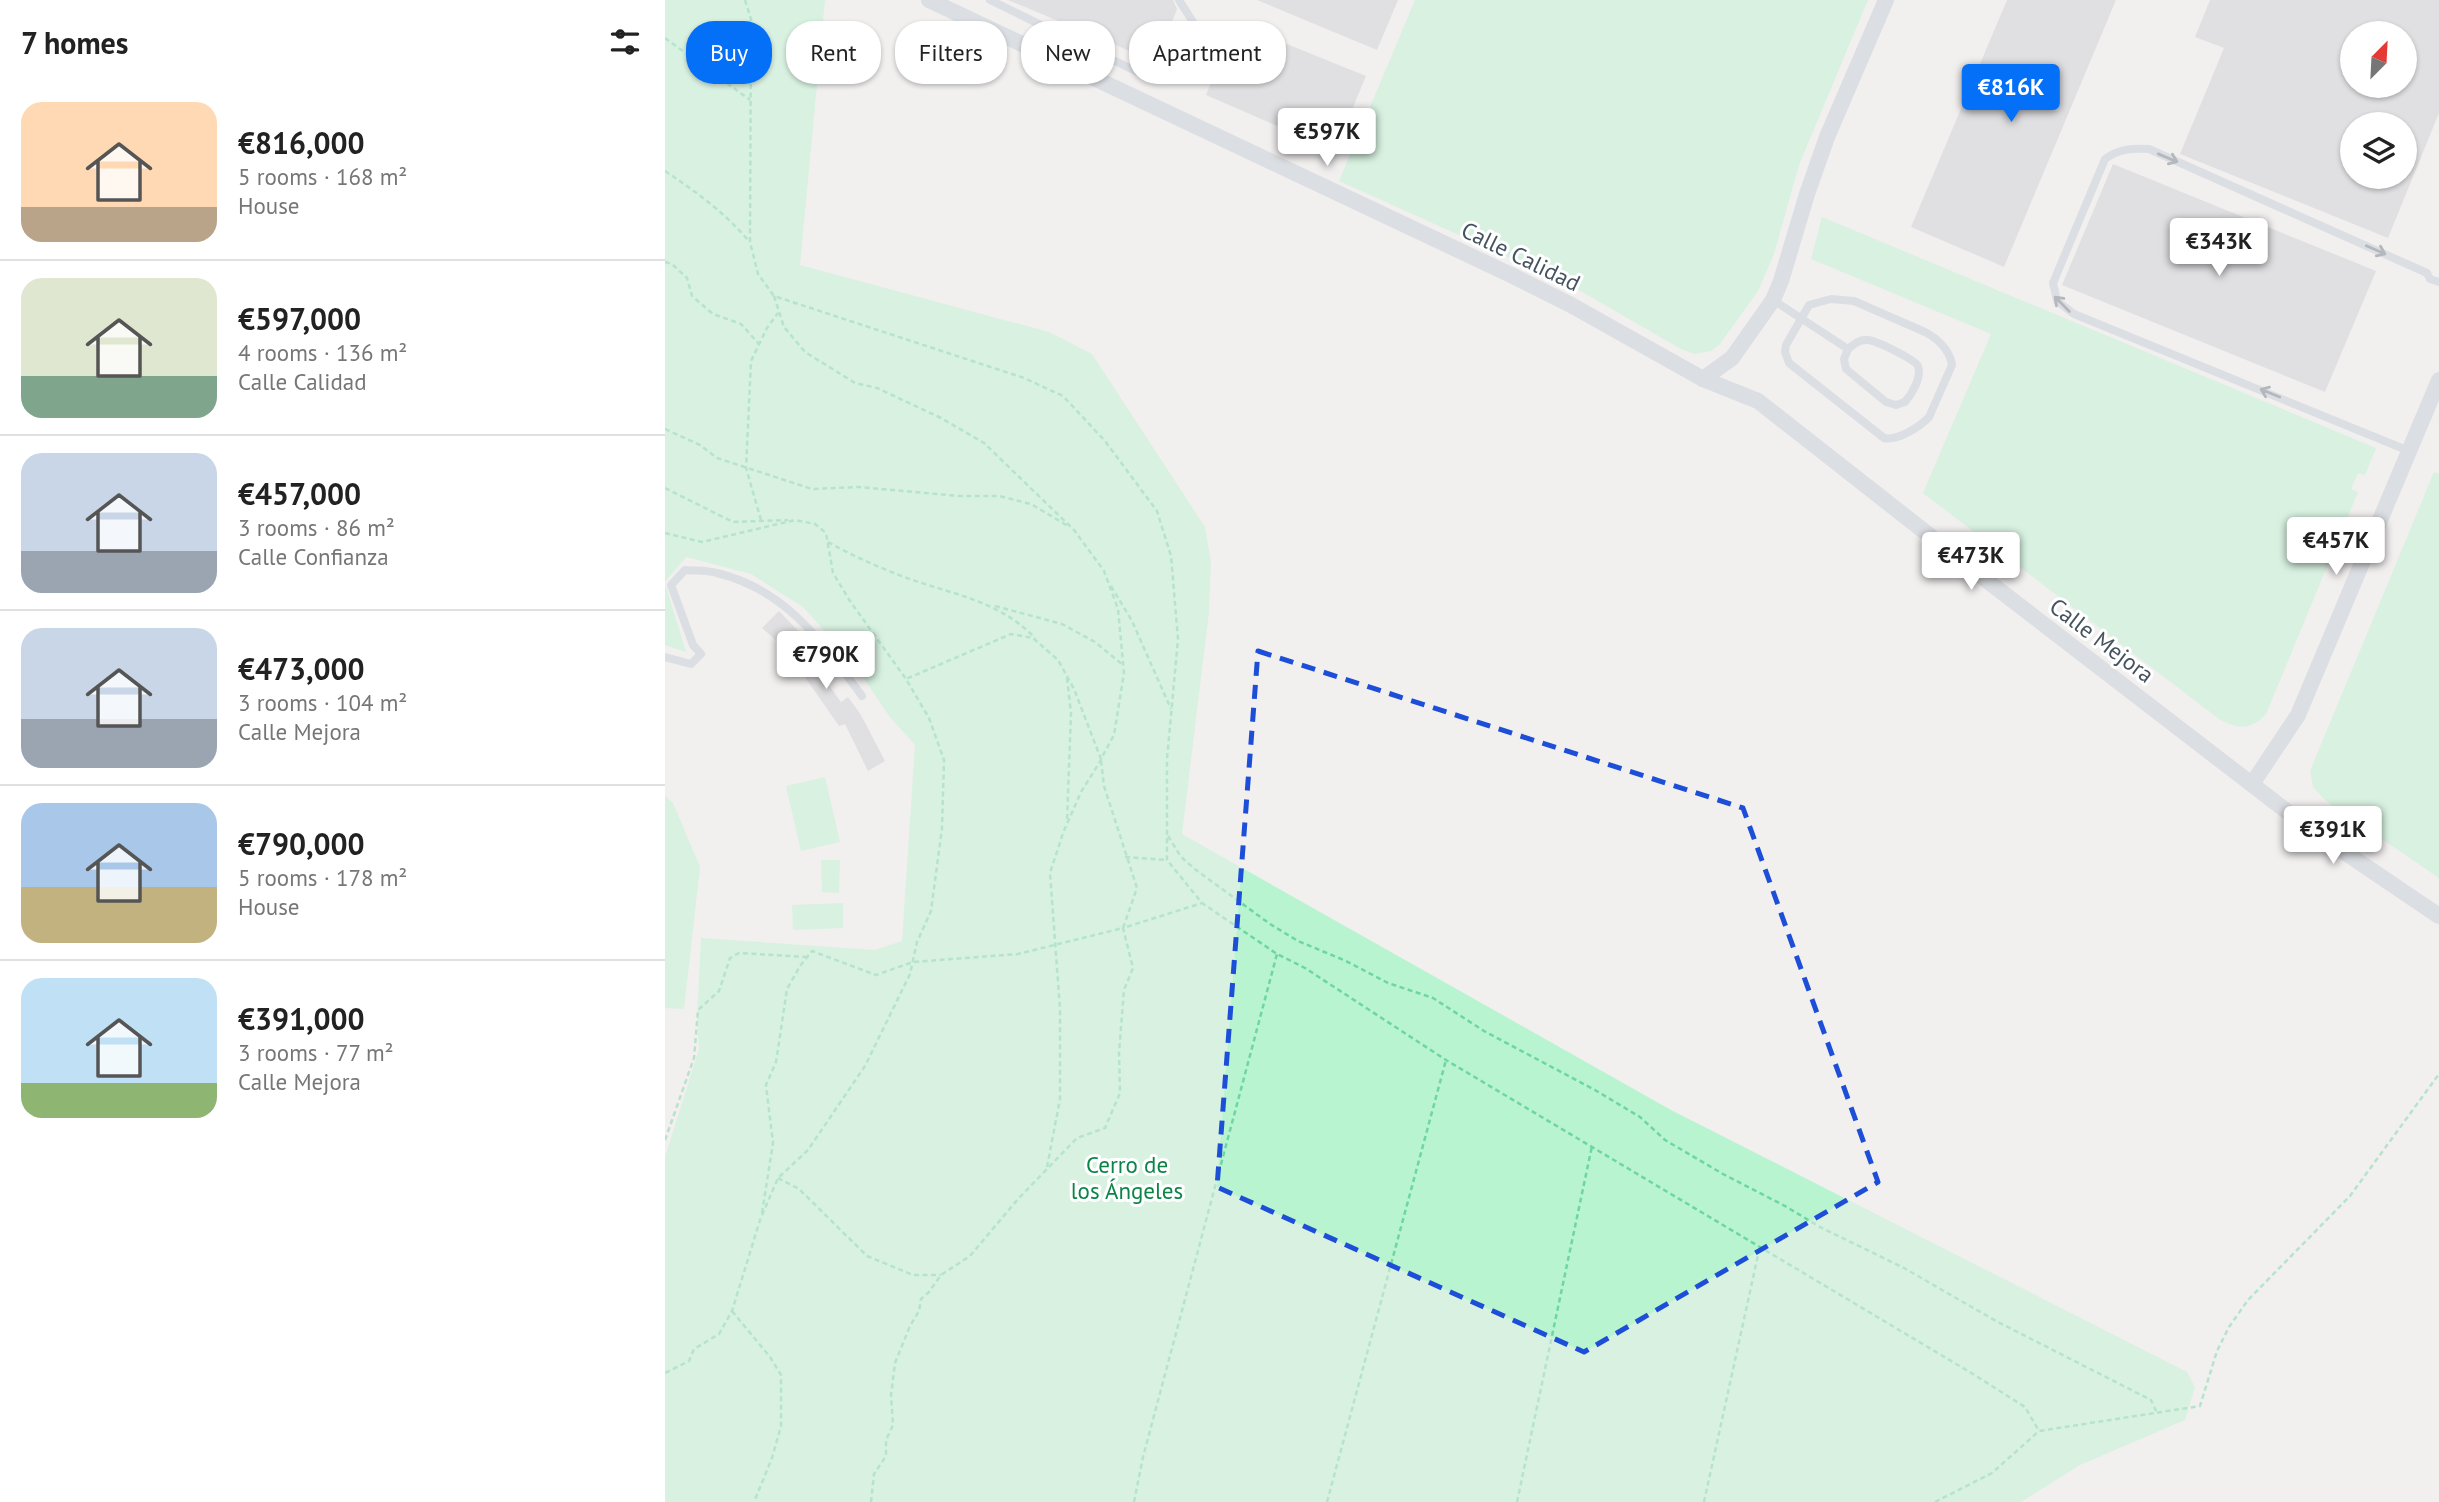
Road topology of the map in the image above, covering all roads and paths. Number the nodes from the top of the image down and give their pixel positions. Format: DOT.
graph roads {
  1 [pos="745,0"];
  2 [pos="929,0"];
  3 [pos="990,0"];
  4 [pos="1179,0"];
  5 [pos="1886,0"];
  6 [pos="665,38"];
  7 [pos="750,100"];
  8 [pos="665,171"];
  9 [pos="750,242"];
  10 [pos="665,262"];
  11 [pos="2439,282"];
  12 [pos="774,296"];
  13 [pos="1773,300"];
  14 [pos="779,312"];
  15 [pos="1801,318"];
  16 [pos="759,344"];
  17 [pos="1848,349"];
  18 [pos="1703,379"];
  19 [pos="2439,380"];
  20 [pos="665,429"];
  21 [pos="2409,451"];
  22 [pos="746,468"];
  23 [pos="665,488"];
  24 [pos="761,520"];
  25 [pos="795,520"];
  26 [pos="1074,530"];
  27 [pos="665,533"];
  28 [pos="828,542"];
  29 [pos="1106,577"];
  30 [pos="981,602"];
  31 [pos="1042,645"];
  32 [pos="665,657"];
  33 [pos="1124,665"];
  34 [pos="1067,676"];
  35 [pos="906,679"];
  36 [pos="862,696"];
  37 [pos="1172,710"];
  38 [pos="1101,759"];
  39 [pos="2252,783"];
  40 [pos="1067,825"];
  41 [pos="1167,834"];
  42 [pos="1125,857"];
  43 [pos="1167,860"];
  44 [pos="1202,903"];
  45 [pos="2439,916"];
  46 [pos="1123,928"];
  47 [pos="1054,945"];
  48 [pos="1277,954"];
  49 [pos="808,957"];
  50 [pos="912,962"];
  51 [pos="1446,1060"];
  52 [pos="2439,1074"];
  53 [pos="665,1140"];
  54 [pos="1592,1146"];
  55 [pos="1048,1167"];
  56 [pos="778,1178"];
  57 [pos="760,1220"];
  58 [pos="1760,1246"];
  59 [pos="941,1275"];
  60 [pos="732,1311"];
  61 [pos="665,1373"];
  62 [pos="2157,1413"];
  63 [pos="2039,1431"];
  64 [pos="754,1502"];
  65 [pos="871,1502"];
  66 [pos="1134,1502"];
  67 [pos="1327,1502"];
  68 [pos="1517,1502"];
  69 [pos="1704,1502"];
  70 [pos="1935,1502"];
  1 -- 7 [label="path"];
  2 -- 18 [label="street, Calle Calidad"];
  3 -- 4 [label="lane"];
  5 -- 13 [label="street"];
  6 -- 7 [label="path"];
  7 -- 9 [label="path"];
  8 -- 9 [label="path"];
  9 -- 12 [label="path"];
  10 -- 16 [label="path"];
  21 -- 11 [label="lane, one-way"];
  12 -- 14 [label="path"];
  12 -- 37 [label="path"];
  13 -- 15 [label="lane"];
  13 -- 18 [label="street"];
  14 -- 16 [label="path"];
  14 -- 26 [label="path"];
  15 -- 15 [label="lane"];
  15 -- 17 [label="lane"];
  16 -- 22 [label="path"];
  17 -- 17 [label="lane"];
  18 -- 39 [label="street, Calle Mejora"];
  19 -- 21 [label="street"];
  20 -- 22 [label="path"];
  21 -- 39 [label="street"];
  22 -- 24 [label="path"];
  22 -- 26 [label="path"];
  23 -- 24 [label="path"];
  24 -- 25 [label="path"];
  25 -- 27 [label="path"];
  25 -- 28 [label="path"];
  26 -- 29 [label="path"];
  28 -- 30 [label="path"];
  28 -- 35 [label="path"];
  29 -- 33 [label="path"];
  29 -- 37 [label="path"];
  30 -- 31 [label="path"];
  30 -- 33 [label="path"];
  31 -- 34 [label="path"];
  31 -- 35 [label="path"];
  32 -- 36 [label="lane"];
  33 -- 38 [label="path"];
  34 -- 38 [label="path"];
  34 -- 40 [label="path"];
  35 -- 50 [label="path"];
  37 -- 41 [label="path"];
  38 -- 40 [label="path"];
  38 -- 42 [label="path"];
  39 -- 45 [label="street, Calle Mejora"];
  40 -- 47 [label="path"];
  41 -- 43 [label="path"];
  41 -- 62 [label="path"];
  42 -- 43 [label="path"];
  42 -- 46 [label="path"];
  43 -- 44 [label="path"];
  44 -- 46 [label="path"];
  44 -- 48 [label="path"];
  46 -- 47 [label="path"];
  46 -- 55 [label="path"];
  47 -- 50 [label="path"];
  47 -- 55 [label="path"];
  48 -- 51 [label="path"];
  48 -- 66 [label="path"];
  49 -- 50 [label="path"];
  49 -- 53 [label="path"];
  49 -- 57 [label="path"];
  50 -- 56 [label="path"];
  51 -- 54 [label="path"];
  51 -- 67 [label="path"];
  52 -- 62 [label="path"];
  54 -- 58 [label="path"];
  54 -- 68 [label="path"];
  55 -- 59 [label="path"];
  56 -- 57 [label="path"];
  56 -- 59 [label="path"];
  57 -- 60 [label="path"];
  58 -- 63 [label="path"];
  58 -- 69 [label="path"];
  59 -- 65 [label="path"];
  60 -- 61 [label="path"];
  60 -- 64 [label="path"];
  62 -- 63 [label="path"];
  63 -- 70 [label="path"];
}
